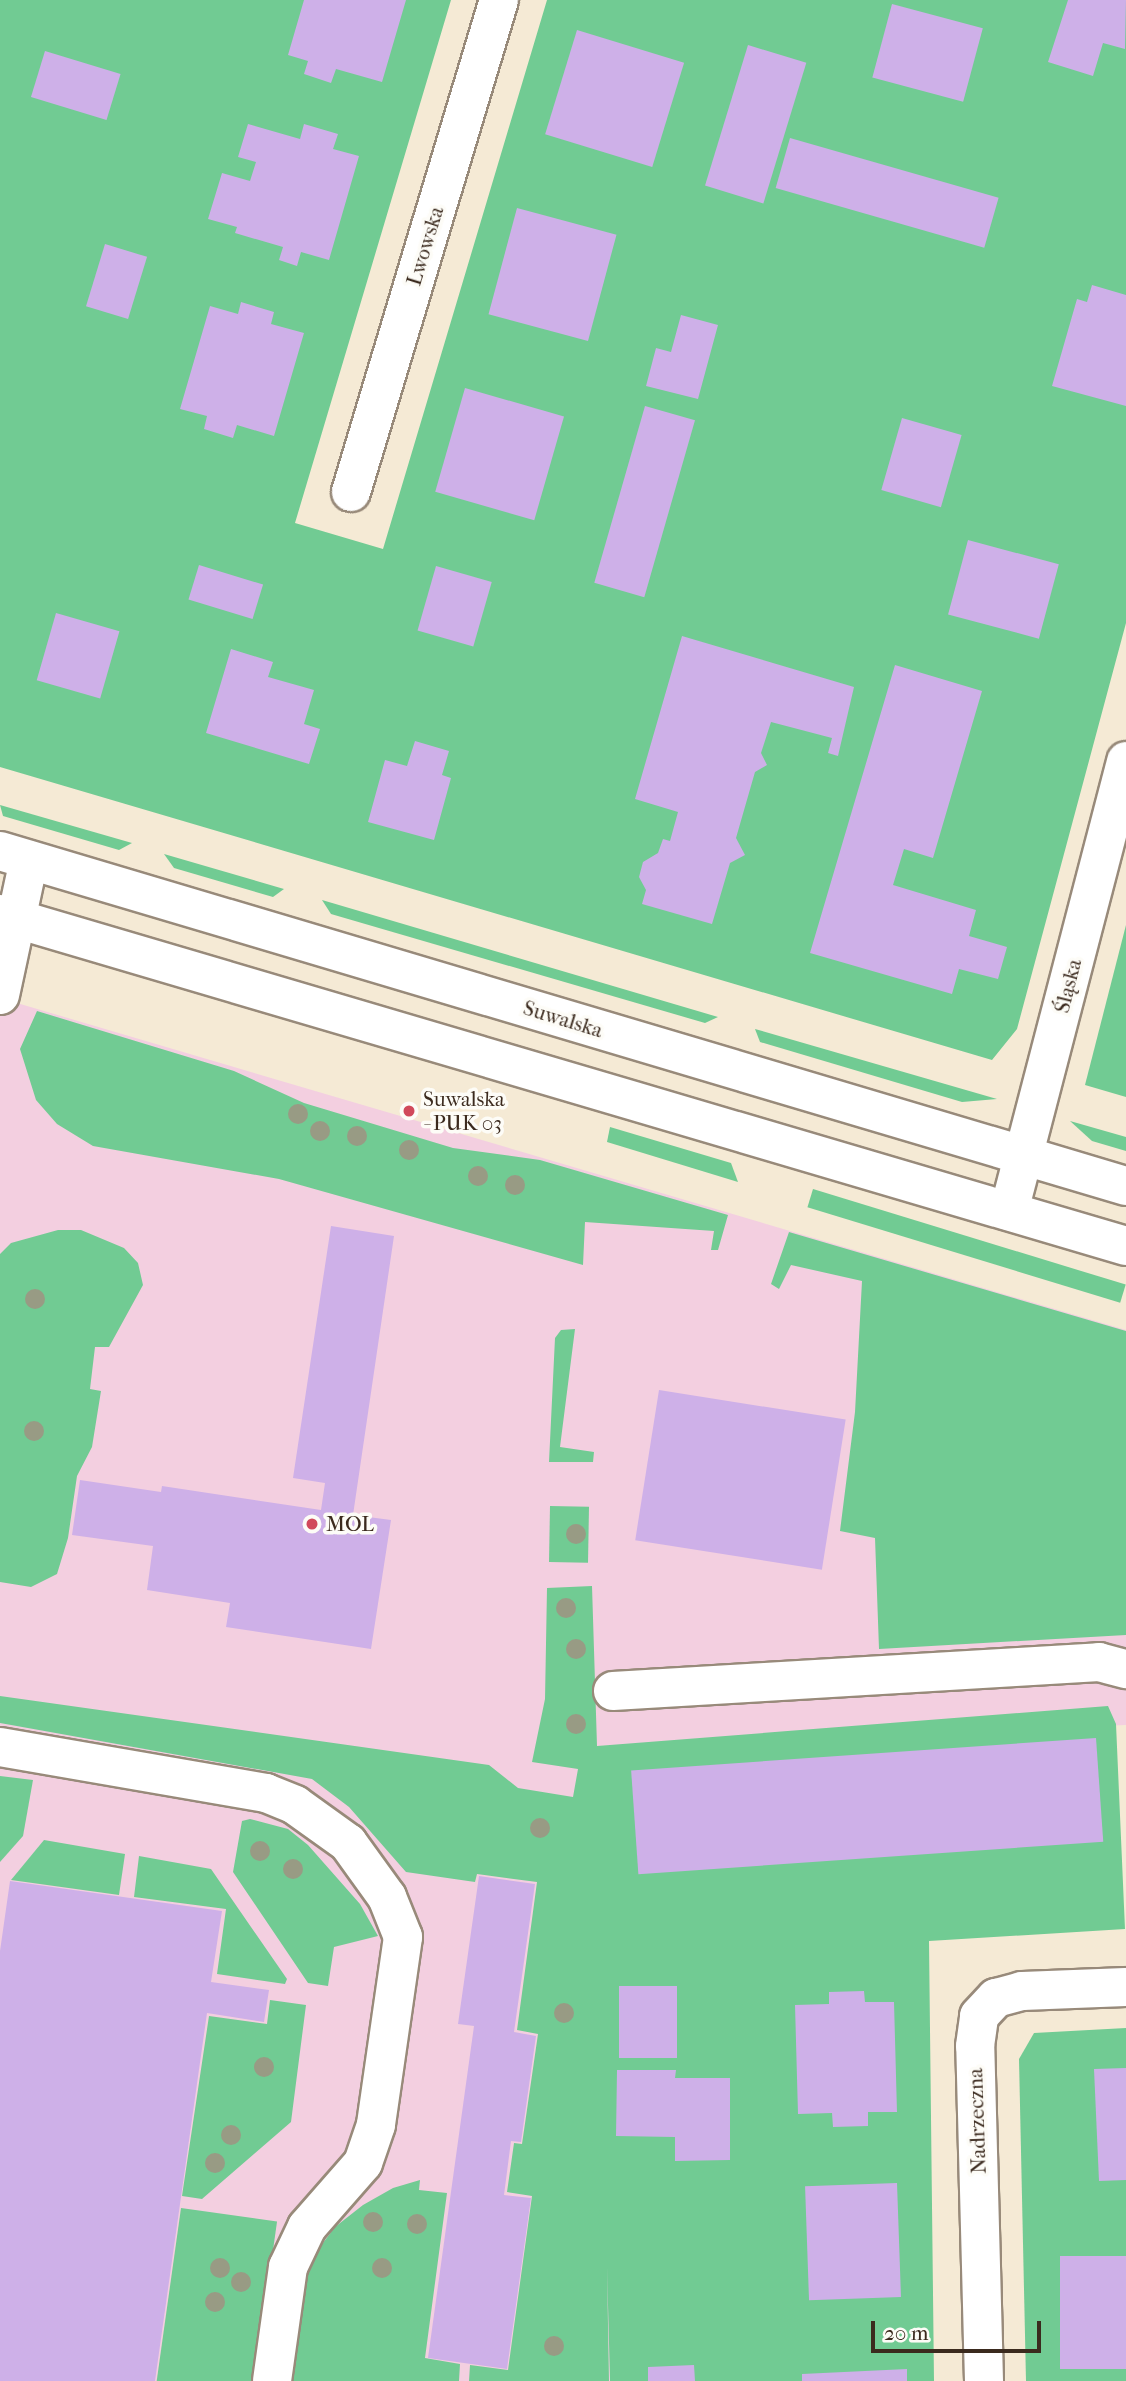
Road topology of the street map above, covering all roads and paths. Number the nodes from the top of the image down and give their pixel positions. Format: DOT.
graph roads {
  1 [pos="499,0"];
  2 [pos="351,492"];
  3 [pos="1126,761"];
  4 [pos="15,855"];
  5 [pos="8,916"];
  6 [pos="0,995"];
  7 [pos="1024,1156"];
  8 [pos="1126,1186"];
  9 [pos="1009,1211"];
  10 [pos="1126,1245"];
  11 [pos="1126,1669"];
  12 [pos="613,1690"];
  13 [pos="0,1747"];
  14 [pos="1126,1987"];
  15 [pos="272,2381"];
  16 [pos="984,2381"];
  1 -- 2 [label="street, Lwowska"];
  3 -- 7 [label="street, Śląska"];
  4 -- 5 [label="street"];
  4 -- 7 [label="street, Suwalska"];
  5 -- 6 [label="street"];
  5 -- 9 [label="street"];
  7 -- 8 [label="street, Suwalska"];
  7 -- 9 [label="street, Śląska"];
  9 -- 10 [label="street"];
  11 -- 12 [label="street"];
  13 -- 15 [label="street"];
  14 -- 16 [label="street, Nadrzeczna"];
}
